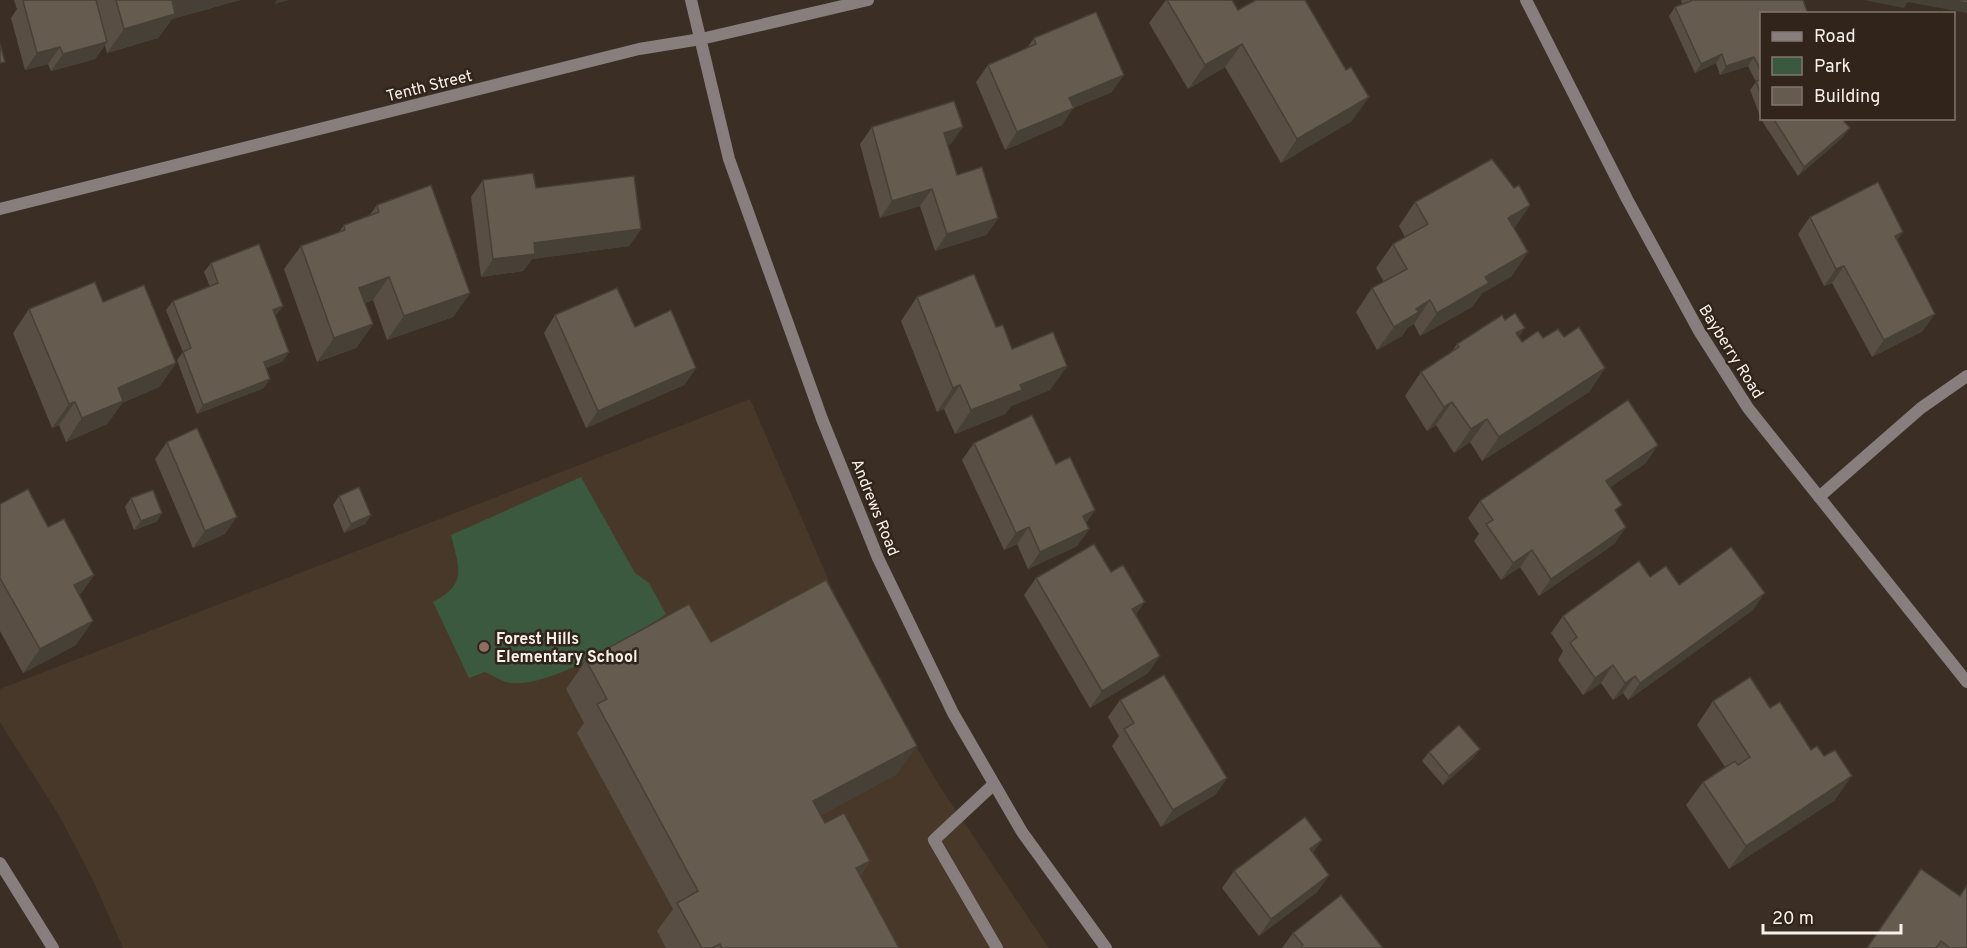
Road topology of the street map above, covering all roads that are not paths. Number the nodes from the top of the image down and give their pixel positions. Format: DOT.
graph roads {
  1 [pos="691,0"];
  2 [pos="868,0"];
  3 [pos="1526,0"];
  4 [pos="700,39"];
  5 [pos="0,209"];
  6 [pos="1967,376"];
  7 [pos="1819,496"];
  8 [pos="1967,682"];
  9 [pos="994,783"];
  10 [pos="0,863"];
  11 [pos="53,948"];
  12 [pos="997,948"];
  13 [pos="1106,948"];
  1 -- 4 [label="street, Andrews Road"];
  2 -- 4 [label="street, Tenth Street"];
  3 -- 7 [label="street, Bayberry Road"];
  4 -- 5 [label="street, Tenth Street"];
  4 -- 9 [label="street, Andrews Road"];
  6 -- 7 [label="street"];
  7 -- 8 [label="street, Bayberry Road"];
  9 -- 12 [label="street"];
  9 -- 13 [label="street, Andrews Road"];
  10 -- 11 [label="street"];
}
